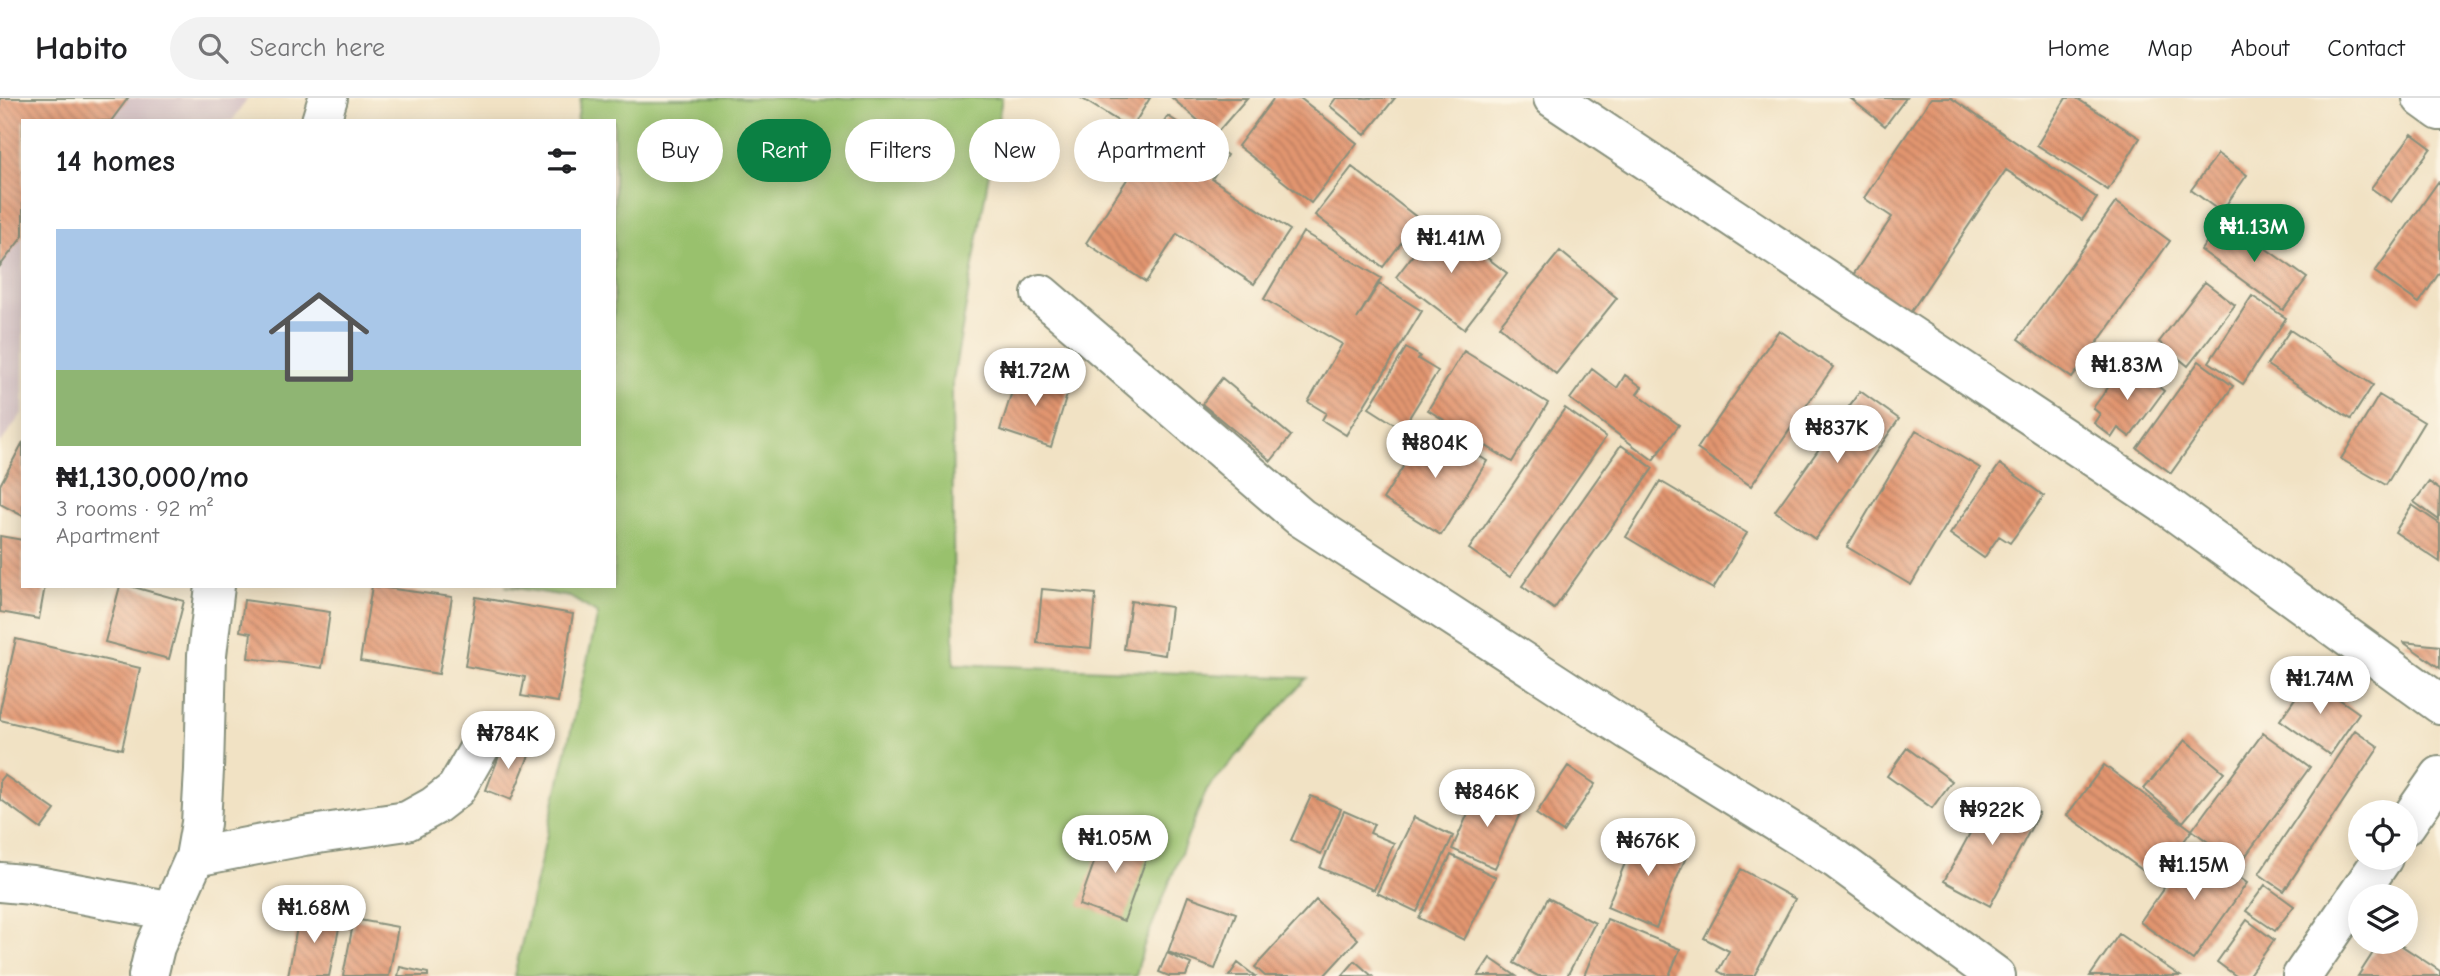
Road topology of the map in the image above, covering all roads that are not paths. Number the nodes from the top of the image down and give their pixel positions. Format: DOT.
graph roads {
  1 [pos="328,98"];
  2 [pos="1553,98"];
  3 [pos="2422,98"];
  4 [pos="2440,111"];
  5 [pos="322,119"];
  6 [pos="1041,294"];
  7 [pos="215,588"];
  8 [pos="2440,704"];
  9 [pos="480,747"];
  10 [pos="2440,776"];
  11 [pos="2418,808"];
  12 [pos="195,857"];
  13 [pos="2376,870"];
  14 [pos="0,882"];
  15 [pos="172,911"];
  16 [pos="148,976"];
  17 [pos="1996,976"];
  18 [pos="2302,976"];
  1 -- 5 [label="street"];
  2 -- 8 [label="street"];
  3 -- 4 [label="street"];
  6 -- 17 [label="street"];
  7 -- 12 [label="street"];
  9 -- 12 [label="street"];
  10 -- 11 [label="street"];
  12 -- 15 [label="street"];
  13 -- 18 [label="street"];
  14 -- 15 [label="street"];
  15 -- 16 [label="street"];
}
